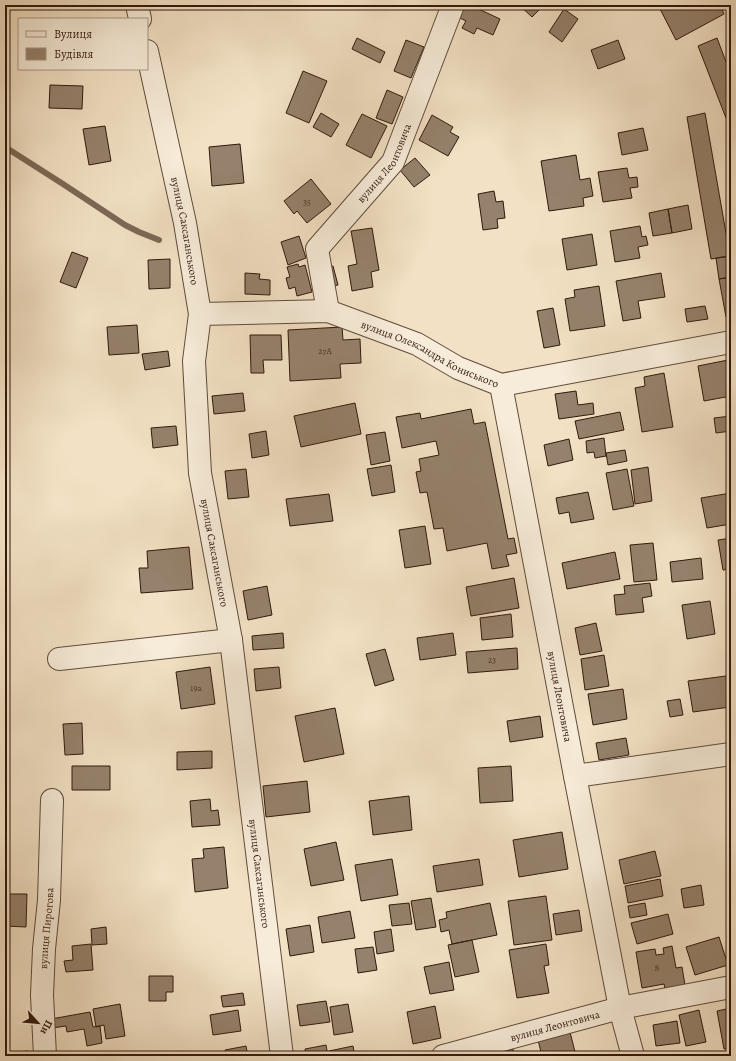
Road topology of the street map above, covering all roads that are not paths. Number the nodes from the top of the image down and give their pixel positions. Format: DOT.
graph roads {
  1 [pos="137,5"];
  2 [pos="453,5"];
  3 [pos="140,18"];
  4 [pos="148,56"];
  5 [pos="328,311"];
  6 [pos="200,314"];
  7 [pos="731,342"];
  8 [pos="501,385"];
  9 [pos="231,640"];
  10 [pos="59,659"];
  11 [pos="731,754"];
  12 [pos="575,776"];
  13 [pos="52,800"];
  14 [pos="731,987"];
  15 [pos="620,1008"];
  16 [pos="45,1056"];
  17 [pos="282,1056"];
  18 [pos="443,1056"];
  19 [pos="633,1056"];
  1 -- 3 [label="street"];
  2 -- 5 [label="street, вулиця Леонтовича"];
  4 -- 6 [label="street, вулиця Саксаганського"];
  5 -- 6 [label="street, вулиця Олександра Кониського"];
  5 -- 8 [label="street, вулиця Олександра Кониського"];
  6 -- 9 [label="street, вулиця Саксаганського"];
  7 -- 8 [label="street, вулиця Олександра Кониського"];
  8 -- 12 [label="street, вулиця Леонтовича"];
  9 -- 10 [label="street"];
  9 -- 17 [label="street, вулиця Саксаганського"];
  11 -- 12 [label="street"];
  12 -- 15 [label="street, вулиця Леонтовича"];
  13 -- 16 [label="street, вулиця Пирогова"];
  14 -- 15 [label="street, вулиця Леонтовича"];
  15 -- 18 [label="street, вулиця Леонтовича"];
  15 -- 19 [label="street, вулиця Леонтовича"];
}
